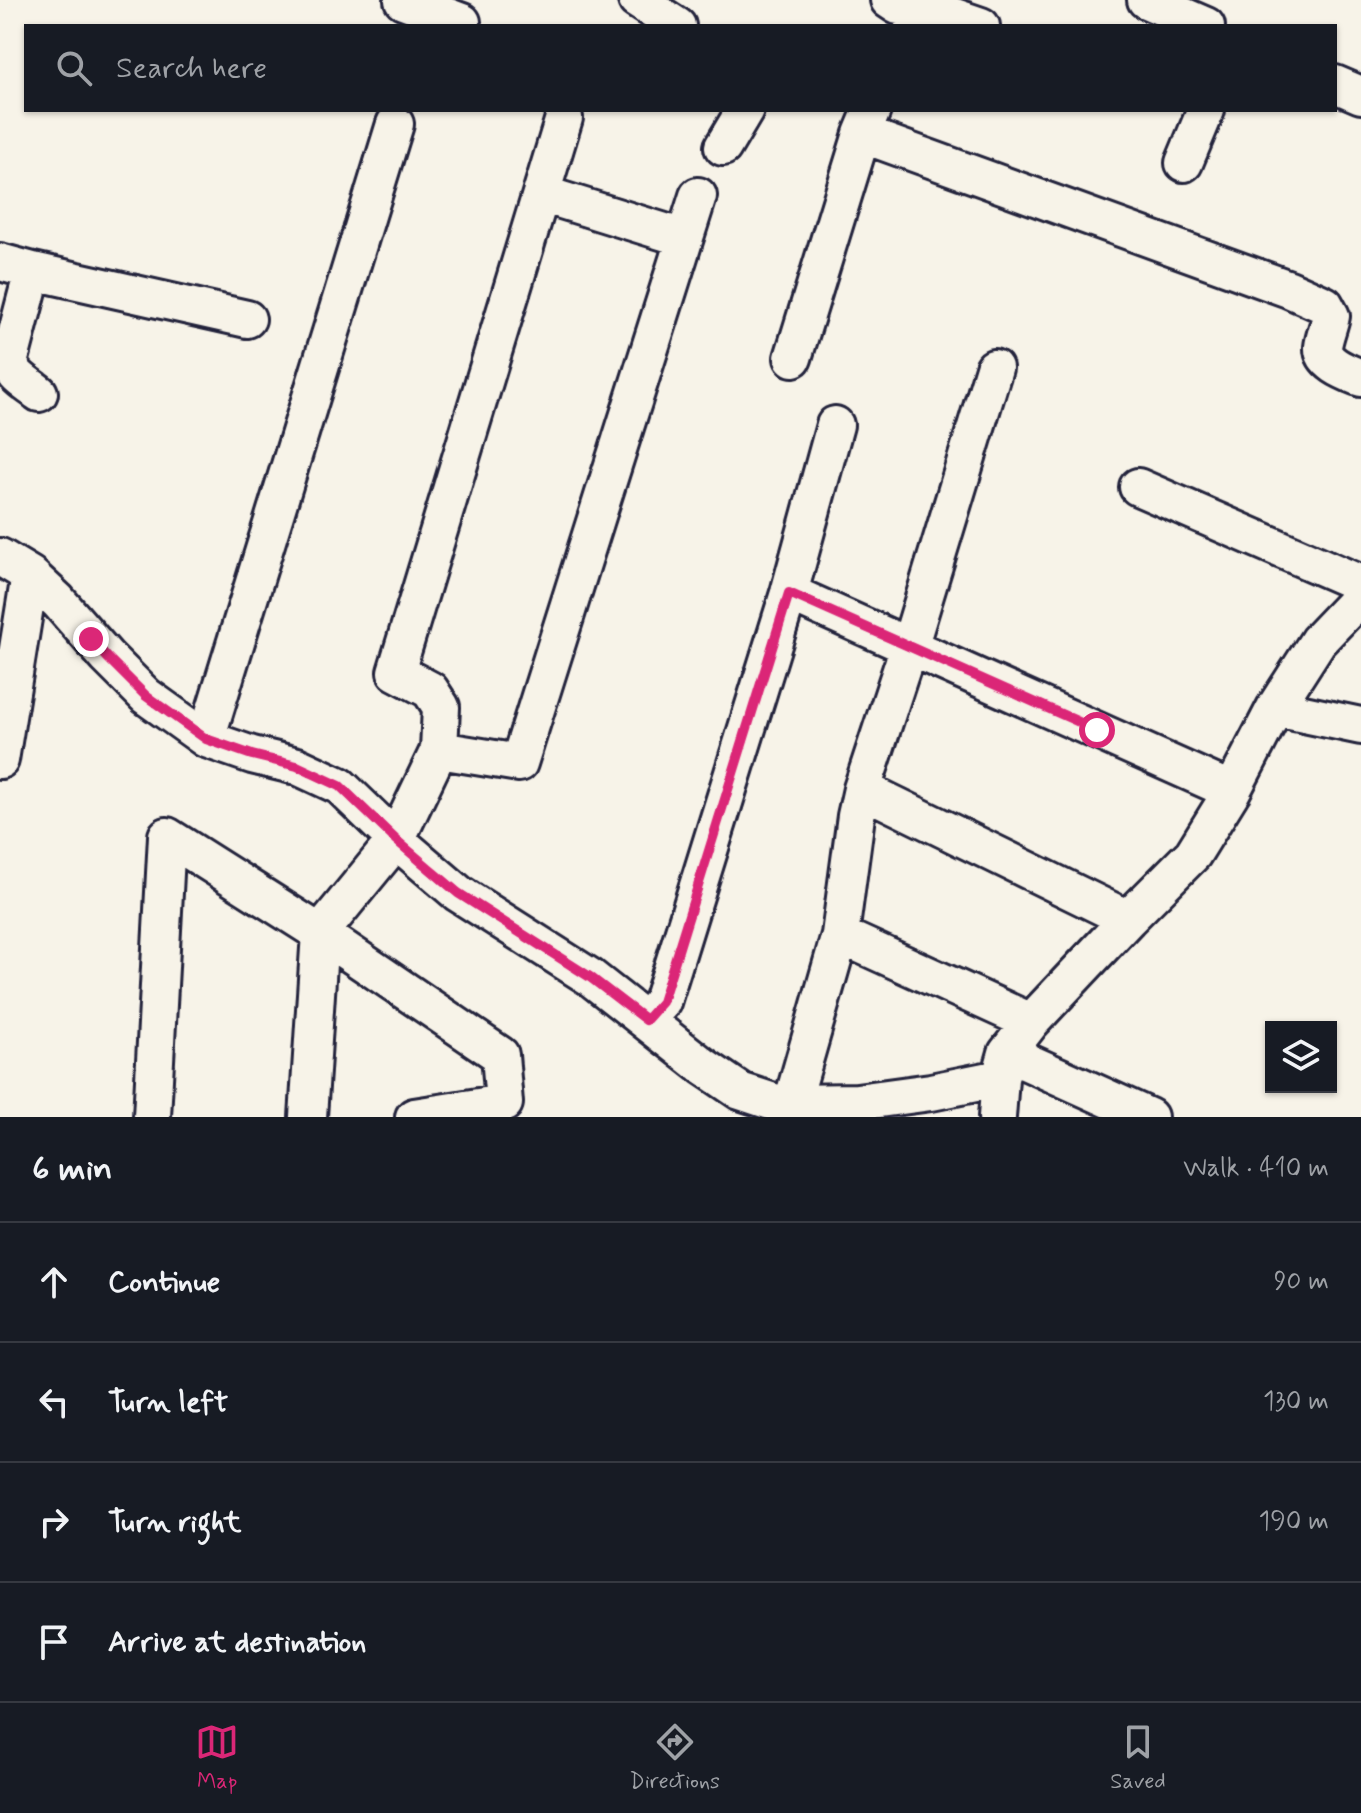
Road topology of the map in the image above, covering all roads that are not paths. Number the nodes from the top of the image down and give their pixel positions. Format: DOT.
graph roads {
  1 [pos="403,0"];
  2 [pos="637,0"];
  3 [pos="889,0"];
  4 [pos="904,0"];
  5 [pos="1146,0"];
  6 [pos="462,22"];
  7 [pos="674,24"];
  8 [pos="915,24"];
  9 [pos="975,24"];
  10 [pos="1201,24"];
  11 [pos="1337,85"];
  12 [pos="1361,95"];
  13 [pos="744,112"];
  14 [pos="1205,112"];
  15 [pos="564,118"];
  16 [pos="867,122"];
  17 [pos="395,124"];
  18 [pos="723,147"];
  19 [pos="1184,163"];
  20 [pos="542,194"];
  21 [pos="698,196"];
  22 [pos="684,238"];
  23 [pos="17,267"];
  24 [pos="247,319"];
  25 [pos="793,358"];
  26 [pos="994,368"];
  27 [pos="1361,378"];
  28 [pos="39,393"];
  29 [pos="835,425"];
  30 [pos="1138,487"];
  31 [pos="15,566"];
  32 [pos="1361,584"];
  33 [pos="789,593"];
  34 [pos="1361,596"];
  35 [pos="908,646"];
  36 [pos="1275,708"];
  37 [pos="1361,726"];
  38 [pos="206,739"];
  39 [pos="439,750"];
  40 [pos="0,760"];
  41 [pos="862,789"];
  42 [pos="1232,791"];
  43 [pos="396,840"];
  44 [pos="1128,919"];
  45 [pos="320,933"];
  46 [pos="840,935"];
  47 [pos="646,1020"];
  48 [pos="1031,1022"];
  49 [pos="1004,1066"];
  50 [pos="786,1108"];
  51 [pos="152,1117"];
  52 [pos="308,1117"];
  53 [pos="414,1117"];
  54 [pos="997,1117"];
  55 [pos="1149,1117"];
  1 -- 6 [label="street"];
  2 -- 7 [label="street"];
  3 -- 4 [label="street"];
  5 -- 10 [label="street"];
  8 -- 9 [label="street"];
  11 -- 12 [label="street"];
  13 -- 18 [label="street"];
  14 -- 19 [label="street"];
  15 -- 20 [label="street"];
  16 -- 25 [label="street"];
  16 -- 27 [label="street"];
  17 -- 38 [label="street"];
  20 -- 22 [label="street"];
  20 -- 39 [label="street"];
  21 -- 22 [label="street"];
  22 -- 39 [label="street"];
  23 -- 24 [label="street"];
  23 -- 28 [label="street"];
  26 -- 35 [label="street"];
  29 -- 33 [label="street"];
  30 -- 32 [label="street"];
  31 -- 38 [label="street"];
  31 -- 40 [label="street"];
  33 -- 35 [label="street"];
  33 -- 47 [label="street"];
  34 -- 36 [label="street"];
  35 -- 41 [label="street"];
  35 -- 42 [label="street"];
  36 -- 37 [label="street"];
  36 -- 42 [label="street"];
  38 -- 43 [label="street"];
  39 -- 43 [label="street"];
  41 -- 44 [label="street"];
  41 -- 46 [label="street"];
  42 -- 44 [label="street"];
  43 -- 45 [label="street"];
  43 -- 47 [label="street"];
  44 -- 48 [label="street"];
  45 -- 51 [label="street"];
  45 -- 52 [label="street"];
  45 -- 53 [label="street"];
  46 -- 48 [label="street"];
  46 -- 50 [label="street"];
  47 -- 50 [label="street"];
  48 -- 49 [label="street"];
  49 -- 50 [label="street"];
  49 -- 54 [label="street"];
  49 -- 55 [label="street"];
}
